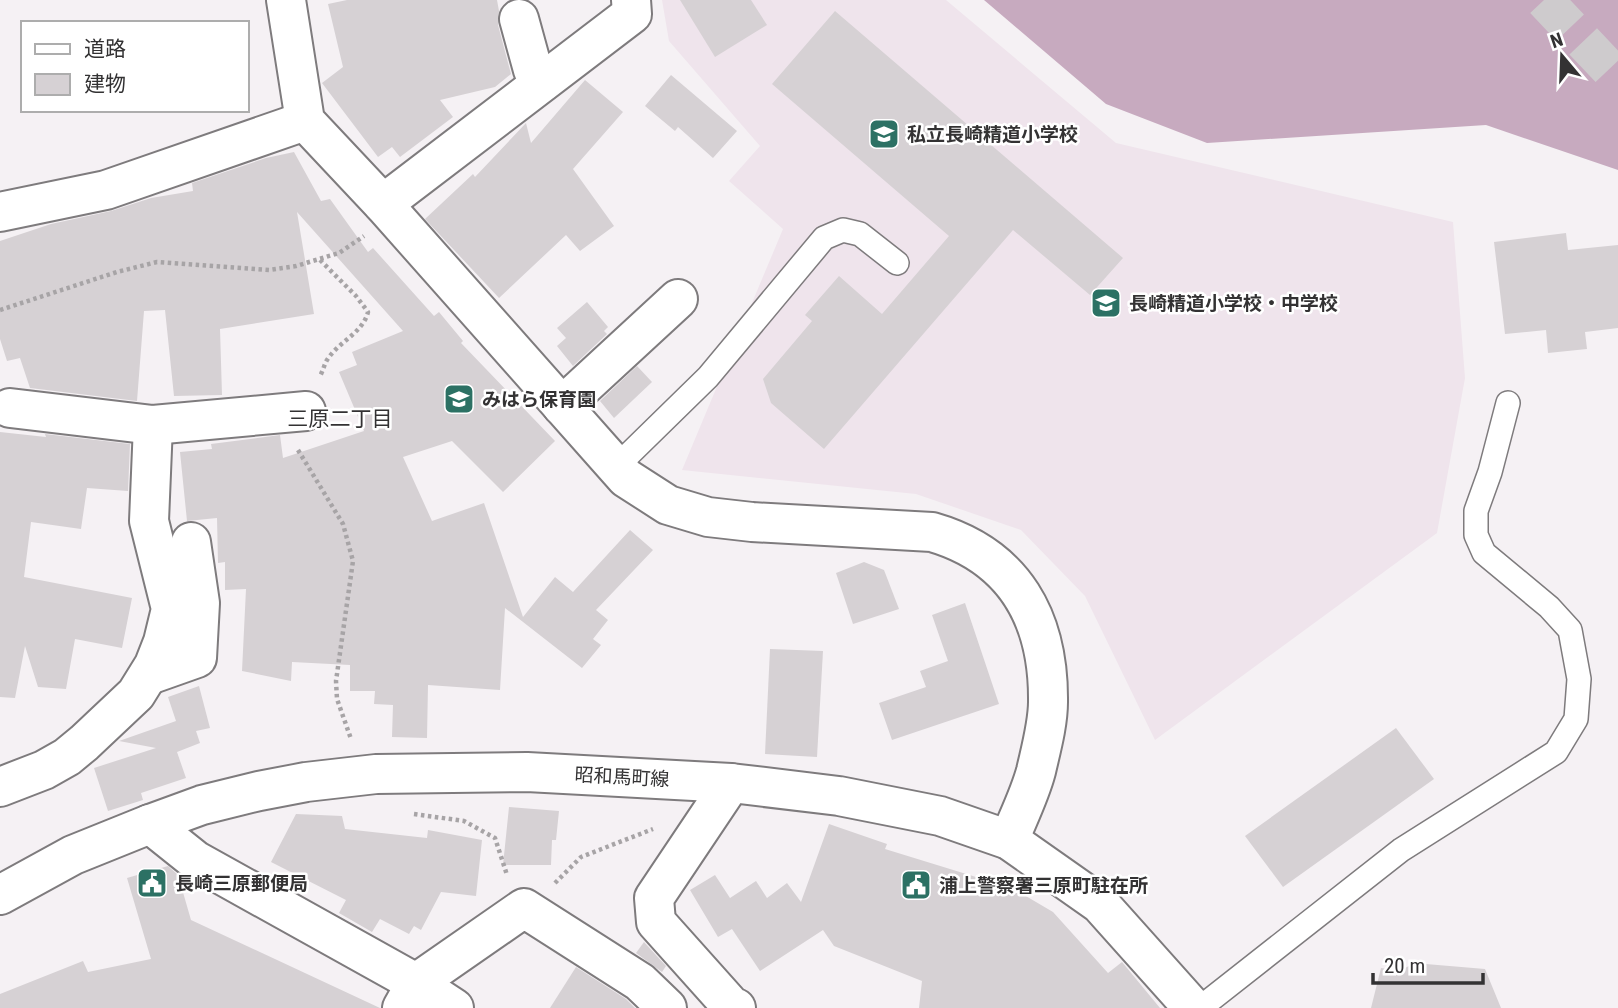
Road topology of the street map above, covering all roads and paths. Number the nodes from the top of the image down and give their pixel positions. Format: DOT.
graph roads {
  1 [pos="286,0"];
  2 [pos="631,0"];
  3 [pos="519,19"];
  4 [pos="542,82"];
  5 [pos="305,121"];
  6 [pos="388,210"];
  7 [pos="0,212"];
  8 [pos="320,260"];
  9 [pos="897,263"];
  10 [pos="677,299"];
  11 [pos="0,310"];
  12 [pos="1508,403"];
  13 [pos="562,406"];
  14 [pos="10,408"];
  15 [pos="306,411"];
  16 [pos="153,425"];
  17 [pos="616,467"];
  18 [pos="191,542"];
  19 [pos="149,675"];
  20 [pos="363,775"];
  21 [pos="731,783"];
  22 [pos="0,787"];
  23 [pos="411,814"];
  24 [pos="150,824"];
  25 [pos="663,825"];
  26 [pos="1009,840"];
  27 [pos="0,895"];
  28 [pos="524,908"];
  29 [pos="409,996"];
  30 [pos="454,1008"];
  31 [pos="667,1008"];
  32 [pos="736,1008"];
  33 [pos="1193,1008"];
  34 [pos="1200,1008"];
  1 -- 5 [label="street"];
  2 -- 4 [label="street"];
  3 -- 4 [label="street"];
  4 -- 6 [label="street"];
  5 -- 6 [label="street"];
  5 -- 7 [label="street"];
  6 -- 8 [label="path"];
  6 -- 13 [label="street"];
  8 -- 11 [label="path"];
  8 -- 15 [label="path"];
  9 -- 17 [label="lane"];
  10 -- 13 [label="street"];
  12 -- 34 [label="lane"];
  13 -- 17 [label="street"];
  14 -- 16 [label="street"];
  15 -- 16 [label="street"];
  15 -- 20 [label="path"];
  16 -- 19 [label="street"];
  17 -- 26 [label="street"];
  18 -- 19 [label="street"];
  19 -- 22 [label="street"];
  20 -- 21 [label="street, 昭和馬町線"];
  20 -- 24 [label="street, 昭和馬町線"];
  21 -- 26 [label="street, 昭和馬町線"];
  21 -- 32 [label="street"];
  23 -- 28 [label="path"];
  24 -- 27 [label="street, 昭和馬町線"];
  24 -- 29 [label="street"];
  25 -- 28 [label="path"];
  26 -- 33 [label="street, 昭和馬町線"];
  28 -- 29 [label="street"];
  28 -- 31 [label="street"];
  29 -- 30 [label="street"];
}
